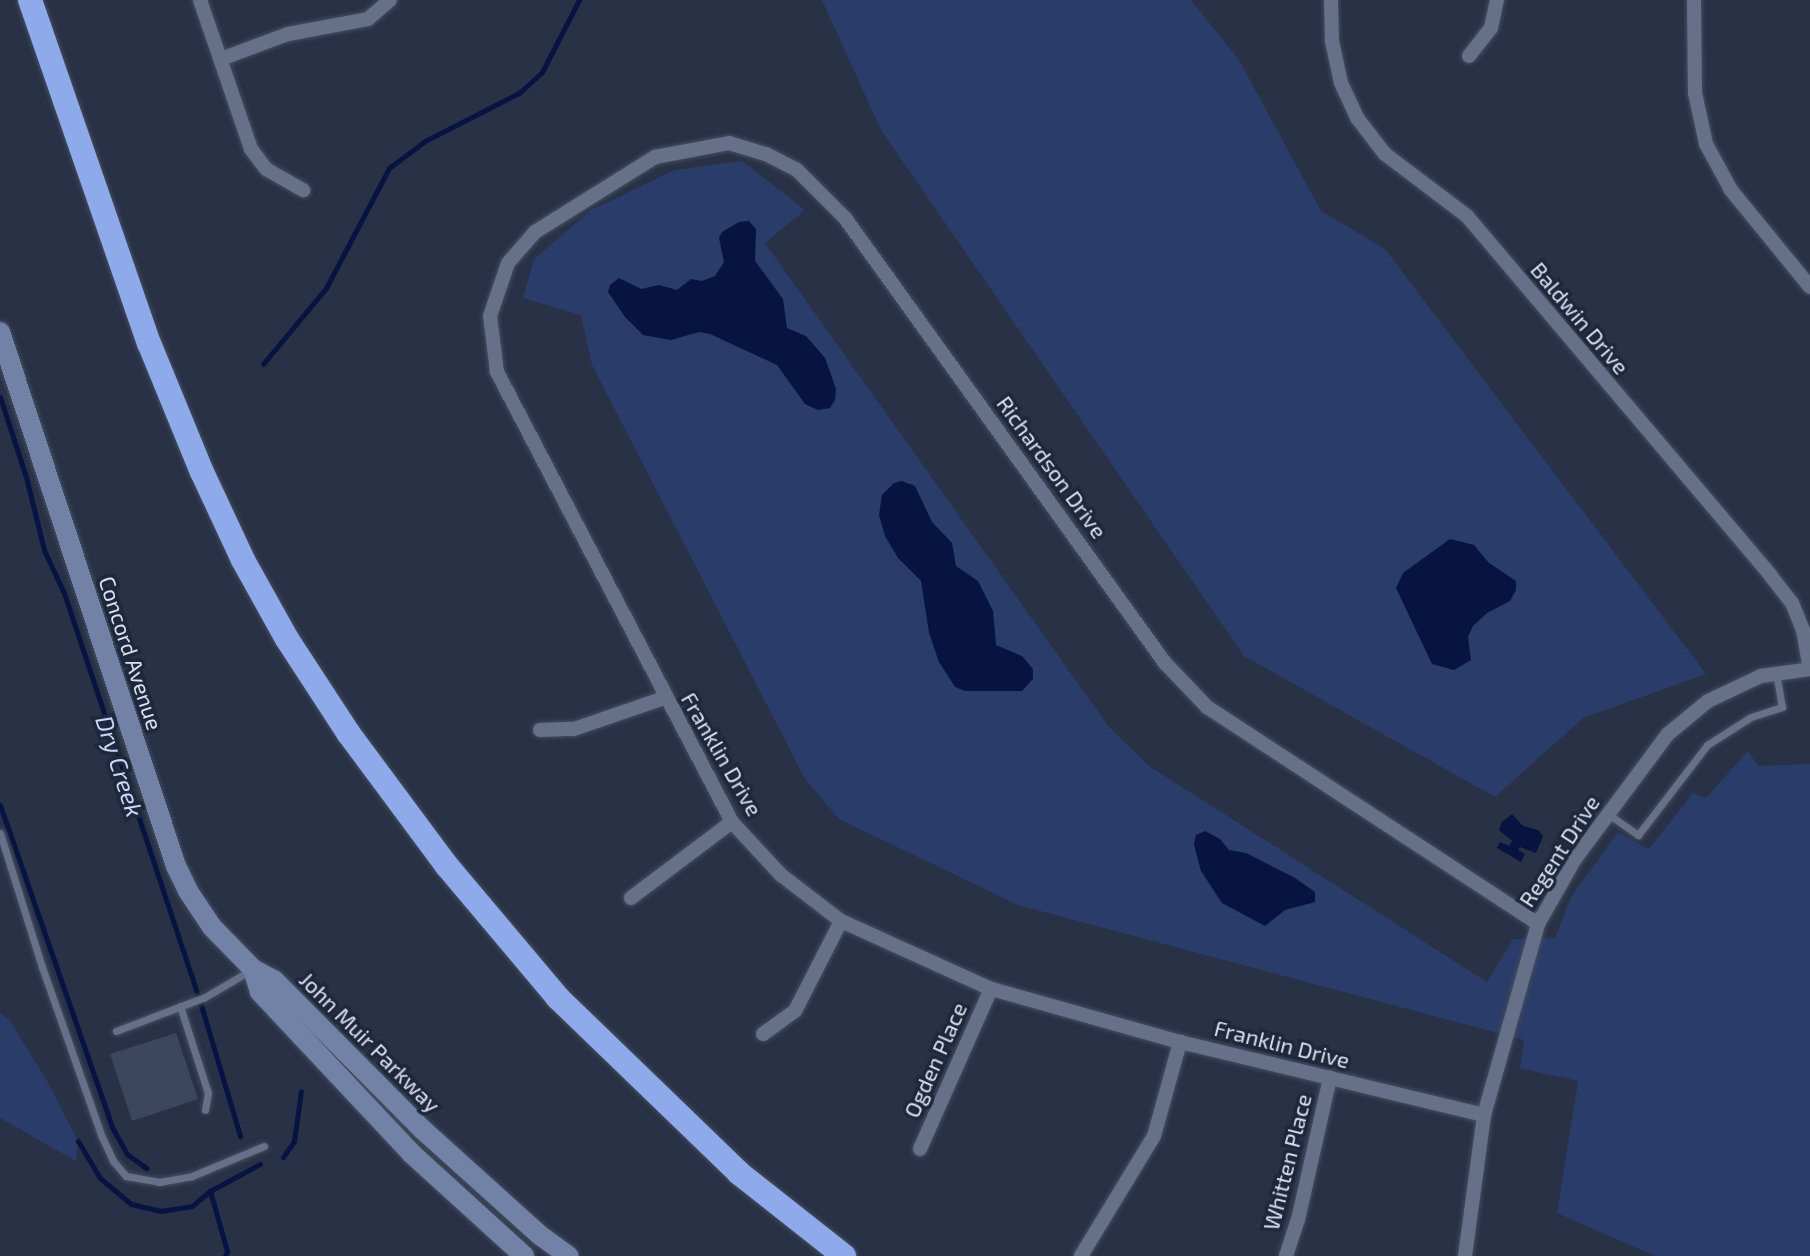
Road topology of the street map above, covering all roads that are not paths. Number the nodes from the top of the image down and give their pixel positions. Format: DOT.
graph roads {
  1 [pos="30,0"];
  2 [pos="200,0"];
  3 [pos="390,0"];
  4 [pos="1331,0"];
  5 [pos="1497,0"];
  6 [pos="1694,0"];
  7 [pos="1469,56"];
  8 [pos="221,59"];
  9 [pos="303,190"];
  10 [pos="535,232"];
  11 [pos="1810,287"];
  12 [pos="0,332"];
  13 [pos="1810,669"];
  14 [pos="1776,674"];
  15 [pos="664,698"];
  16 [pos="540,730"];
  17 [pos="1608,814"];
  18 [pos="732,822"];
  19 [pos="0,833"];
  20 [pos="631,898"];
  21 [pos="841,921"];
  22 [pos="1538,924"];
  23 [pos="253,969"];
  24 [pos="991,989"];
  25 [pos="180,1006"];
  26 [pos="116,1031"];
  27 [pos="763,1034"];
  28 [pos="1180,1042"];
  29 [pos="1330,1078"];
  30 [pos="205,1110"];
  31 [pos="1484,1115"];
  32 [pos="264,1146"];
  33 [pos="920,1149"];
  34 [pos="524,1256"];
  35 [pos="569,1256"];
  36 [pos="844,1256"];
  37 [pos="1081,1256"];
  38 [pos="1286,1256"];
  39 [pos="1465,1256"];
  1 -- 36 [label="highway"];
  2 -- 8 [label="street"];
  3 -- 8 [label="street"];
  4 -- 13 [label="street, Baldwin Drive"];
  5 -- 7 [label="street"];
  6 -- 11 [label="street"];
  8 -- 9 [label="street"];
  10 -- 15 [label="street, Franklin Drive"];
  10 -- 22 [label="street, Richardson Drive"];
  12 -- 23 [label="street, Concord Avenue"];
  13 -- 14 [label="street, Regent Drive"];
  14 -- 17 [label="street, Regent Drive"];
  14 -- 17 [label="lane"];
  15 -- 16 [label="street"];
  15 -- 18 [label="street, Franklin Drive"];
  17 -- 22 [label="street, Regent Drive"];
  18 -- 20 [label="street"];
  18 -- 21 [label="street, Franklin Drive"];
  19 -- 32 [label="lane"];
  21 -- 24 [label="street, Franklin Drive"];
  21 -- 27 [label="street"];
  22 -- 31 [label="street, Regent Drive"];
  23 -- 25 [label="lane"];
  23 -- 34 [label="street, John Muir Parkway"];
  23 -- 35 [label="street, John Muir Parkway"];
  24 -- 28 [label="street, Franklin Drive"];
  24 -- 33 [label="street, Ogden Place"];
  25 -- 26 [label="lane"];
  25 -- 30 [label="lane"];
  28 -- 29 [label="street, Franklin Drive"];
  28 -- 37 [label="street"];
  29 -- 31 [label="street, Franklin Drive"];
  29 -- 38 [label="street, Whitten Place"];
  31 -- 39 [label="street, Regent Drive"];
}
